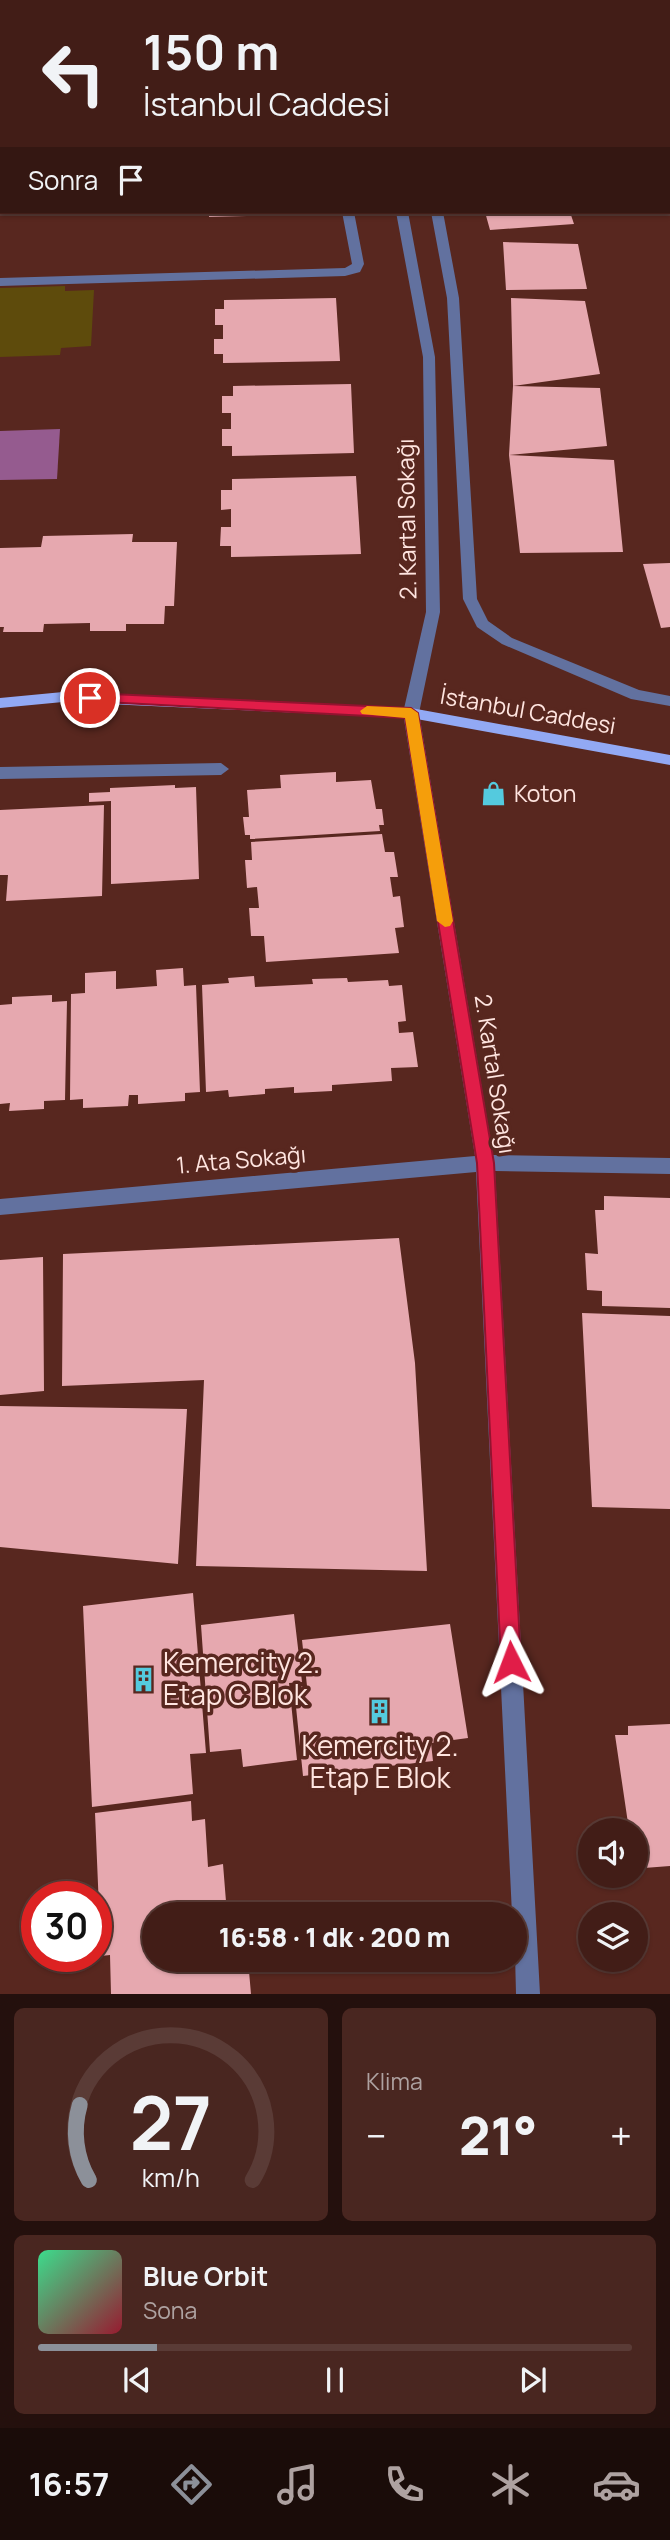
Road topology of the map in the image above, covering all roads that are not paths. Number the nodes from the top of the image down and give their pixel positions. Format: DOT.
graph roads {
  1 [pos="348,214"];
  2 [pos="402,214"];
  3 [pos="437,214"];
  4 [pos="0,282"];
  5 [pos="670,701"];
  6 [pos="0,704"];
  7 [pos="411,713"];
  8 [pos="670,760"];
  9 [pos="221,769"];
  10 [pos="0,774"];
  11 [pos="485,1163"];
  12 [pos="670,1166"];
  13 [pos="0,1207"];
  14 [pos="528,1994"];
  1 -- 4 [label="street"];
  2 -- 7 [label="street, 2. Kartal Sokağı"];
  3 -- 5 [label="street"];
  6 -- 7 [label="main road, İstanbul Caddesi"];
  7 -- 8 [label="main road, İstanbul Caddesi"];
  7 -- 11 [label="street, 2. Kartal Sokağı"];
  9 -- 10 [label="street"];
  11 -- 12 [label="street, 1. Ata Sokağı"];
  11 -- 13 [label="street, 1. Ata Sokağı"];
  11 -- 14 [label="street, 2. Kartal Sokağı"];
}
